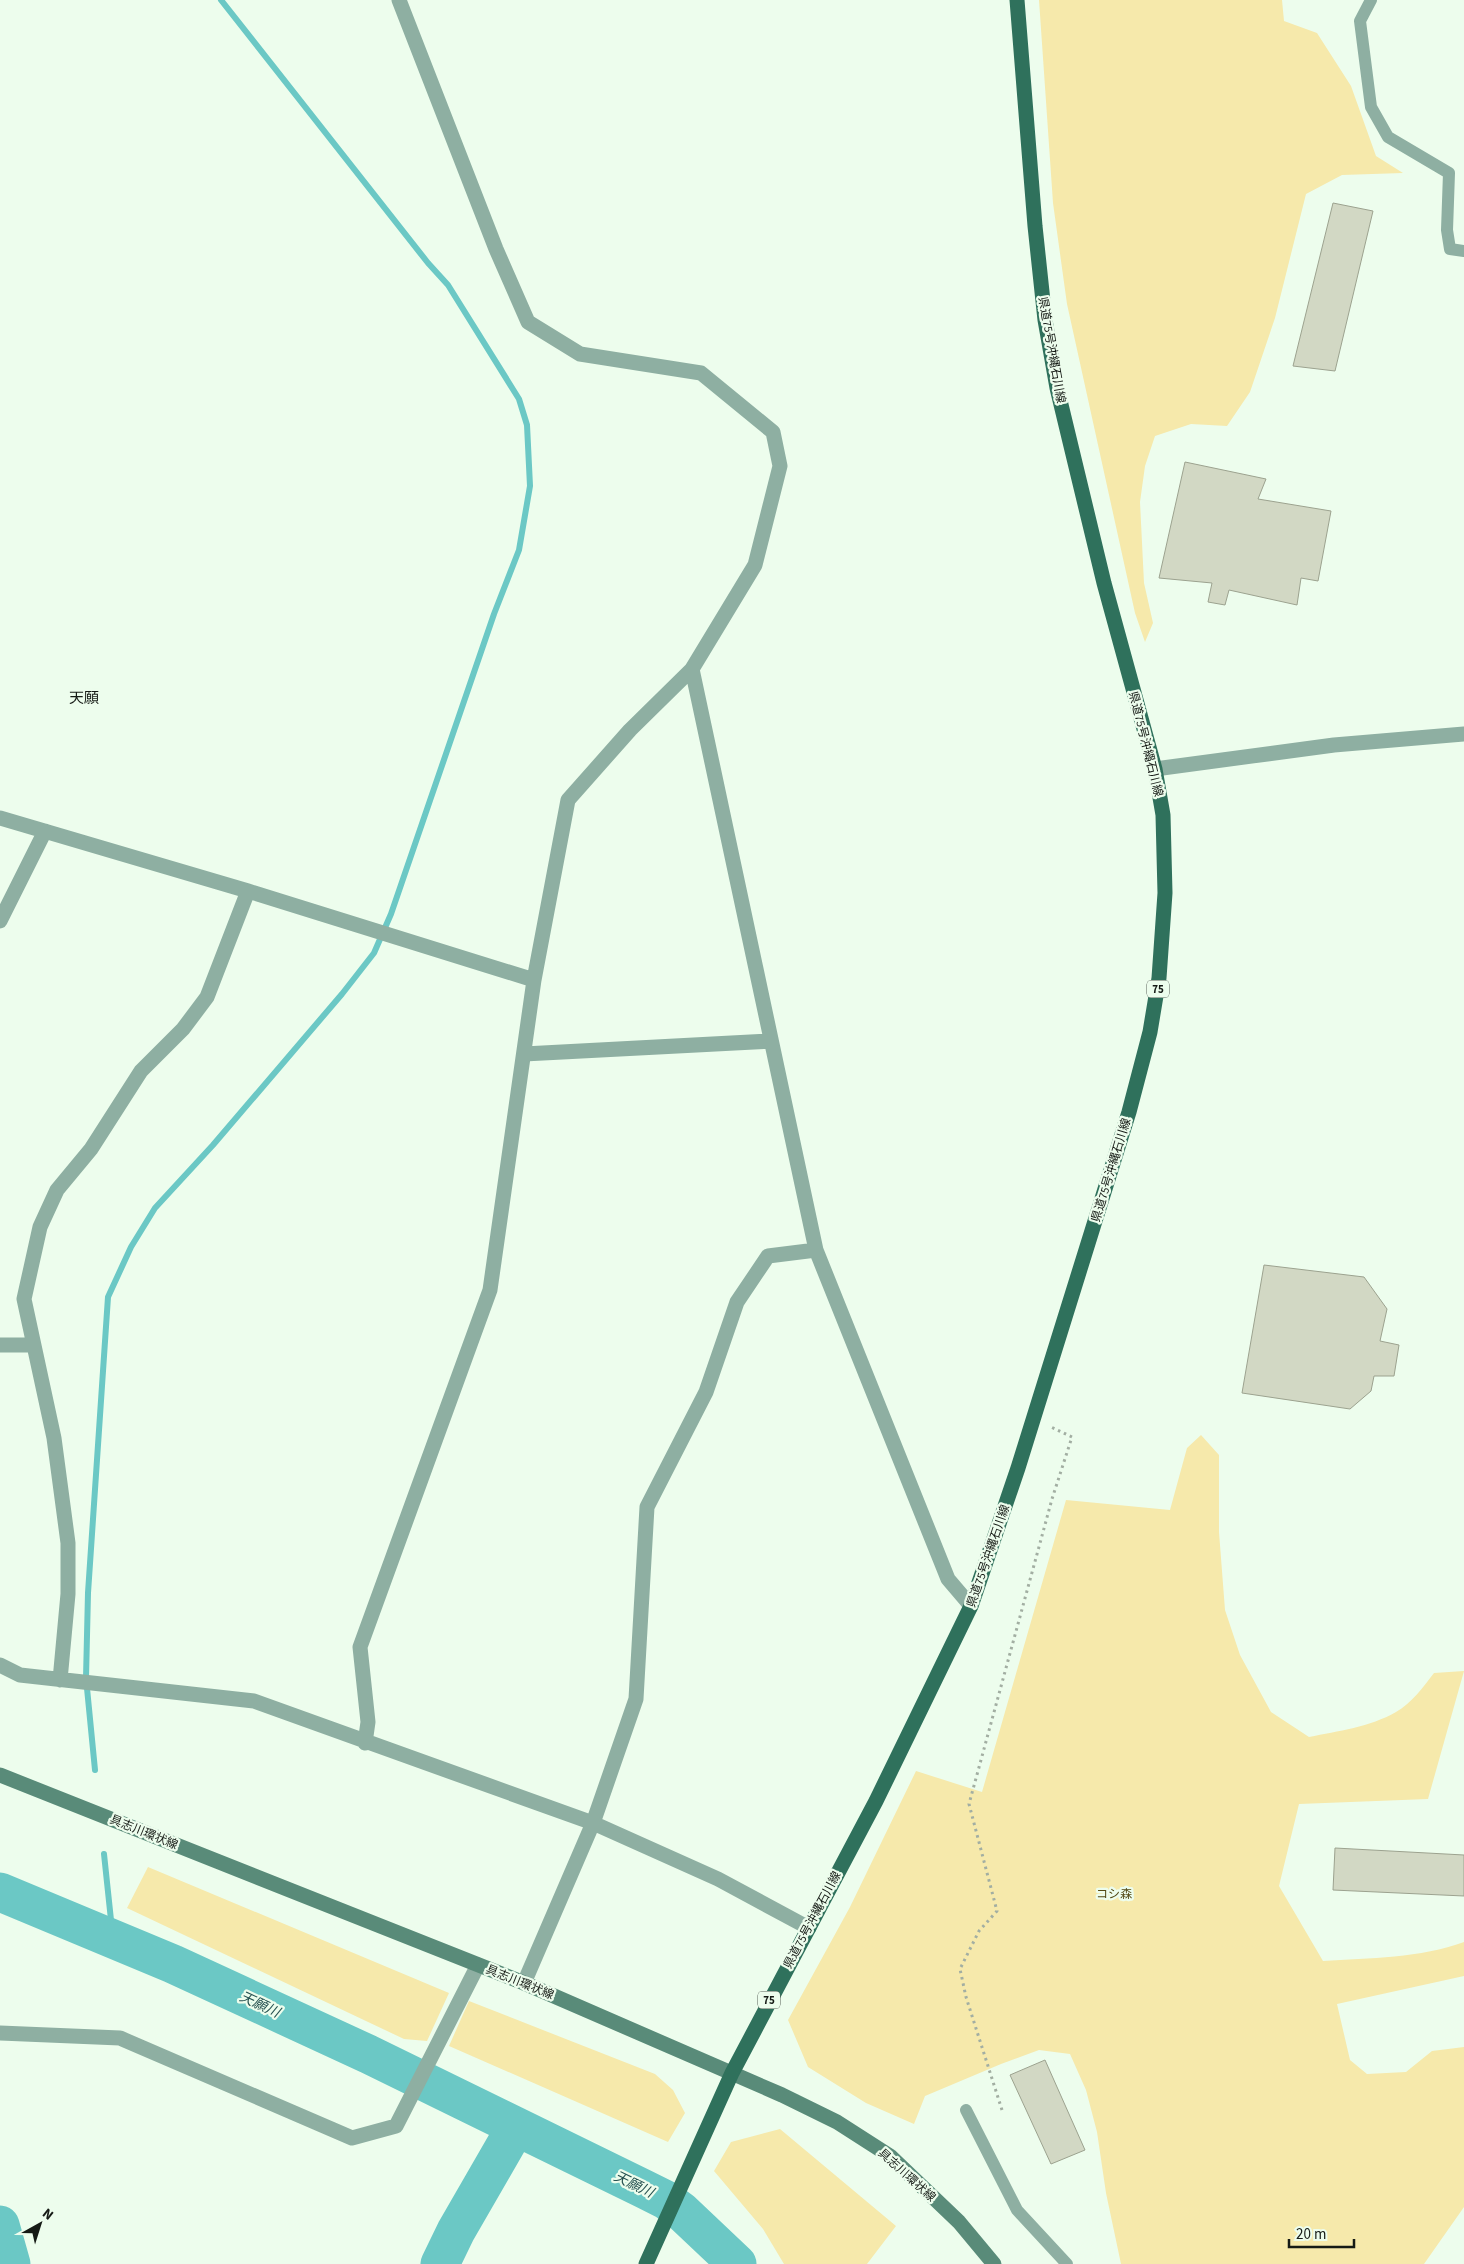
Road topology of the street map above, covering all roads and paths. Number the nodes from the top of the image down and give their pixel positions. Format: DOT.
graph roads {
  1 [pos="400,0"];
  2 [pos="1017,0"];
  3 [pos="1371,0"];
  4 [pos="1464,251"];
  5 [pos="692,669"];
  6 [pos="1464,734"];
  7 [pos="1155,769"];
  8 [pos="0,818"];
  9 [pos="45,832"];
  10 [pos="248,891"];
  11 [pos="0,921"];
  12 [pos="534,980"];
  13 [pos="771,1041"];
  14 [pos="524,1054"];
  15 [pos="816,1250"];
  16 [pos="0,1345"];
  17 [pos="32,1345"];
  18 [pos="1034,1420"];
  19 [pos="971,1606"];
  20 [pos="0,1665"];
  21 [pos="60,1680"];
  22 [pos="365,1743"];
  23 [pos="0,1775"];
  24 [pos="593,1823"];
  25 [pos="809,1928"];
  26 [pos="478,1965"];
  27 [pos="524,1983"];
  28 [pos="0,2033"];
  29 [pos="732,2073"];
  30 [pos="966,2110"];
  31 [pos="1002,2110"];
  32 [pos="647,2263"];
  33 [pos="994,2264"];
  34 [pos="1067,2264"];
  1 -- 5 [label="street"];
  2 -- 7 [label="main road, 県道75号沖縄石川線 / 75"];
  3 -- 4 [label="lane"];
  5 -- 12 [label="street"];
  5 -- 13 [label="street"];
  6 -- 7 [label="street"];
  7 -- 18 [label="main road, 県道75号沖縄石川線 / 75"];
  8 -- 9 [label="street"];
  9 -- 10 [label="street"];
  9 -- 11 [label="street"];
  10 -- 12 [label="street"];
  10 -- 17 [label="street"];
  12 -- 14 [label="street"];
  13 -- 14 [label="street"];
  13 -- 15 [label="street"];
  14 -- 22 [label="street"];
  15 -- 19 [label="street"];
  15 -- 24 [label="street"];
  16 -- 17 [label="street"];
  17 -- 21 [label="street"];
  18 -- 19 [label="main road, 県道75号沖縄石川線 / 75"];
  18 -- 31 [label="path"];
  19 -- 25 [label="main road, 県道75号沖縄石川線 / 75"];
  20 -- 21 [label="street"];
  21 -- 22 [label="street"];
  22 -- 24 [label="street"];
  23 -- 26 [label="main road, 具志川環状線"];
  24 -- 25 [label="street"];
  24 -- 27 [label="street"];
  25 -- 29 [label="main road, 県道75号沖縄石川線 / 75"];
  26 -- 27 [label="main road, 具志川環状線"];
  26 -- 28 [label="street"];
  27 -- 29 [label="main road, 具志川環状線"];
  29 -- 32 [label="main road, 県道75号沖縄石川線 / 75"];
  29 -- 33 [label="main road, 具志川環状線"];
  30 -- 34 [label="lane"];
}
